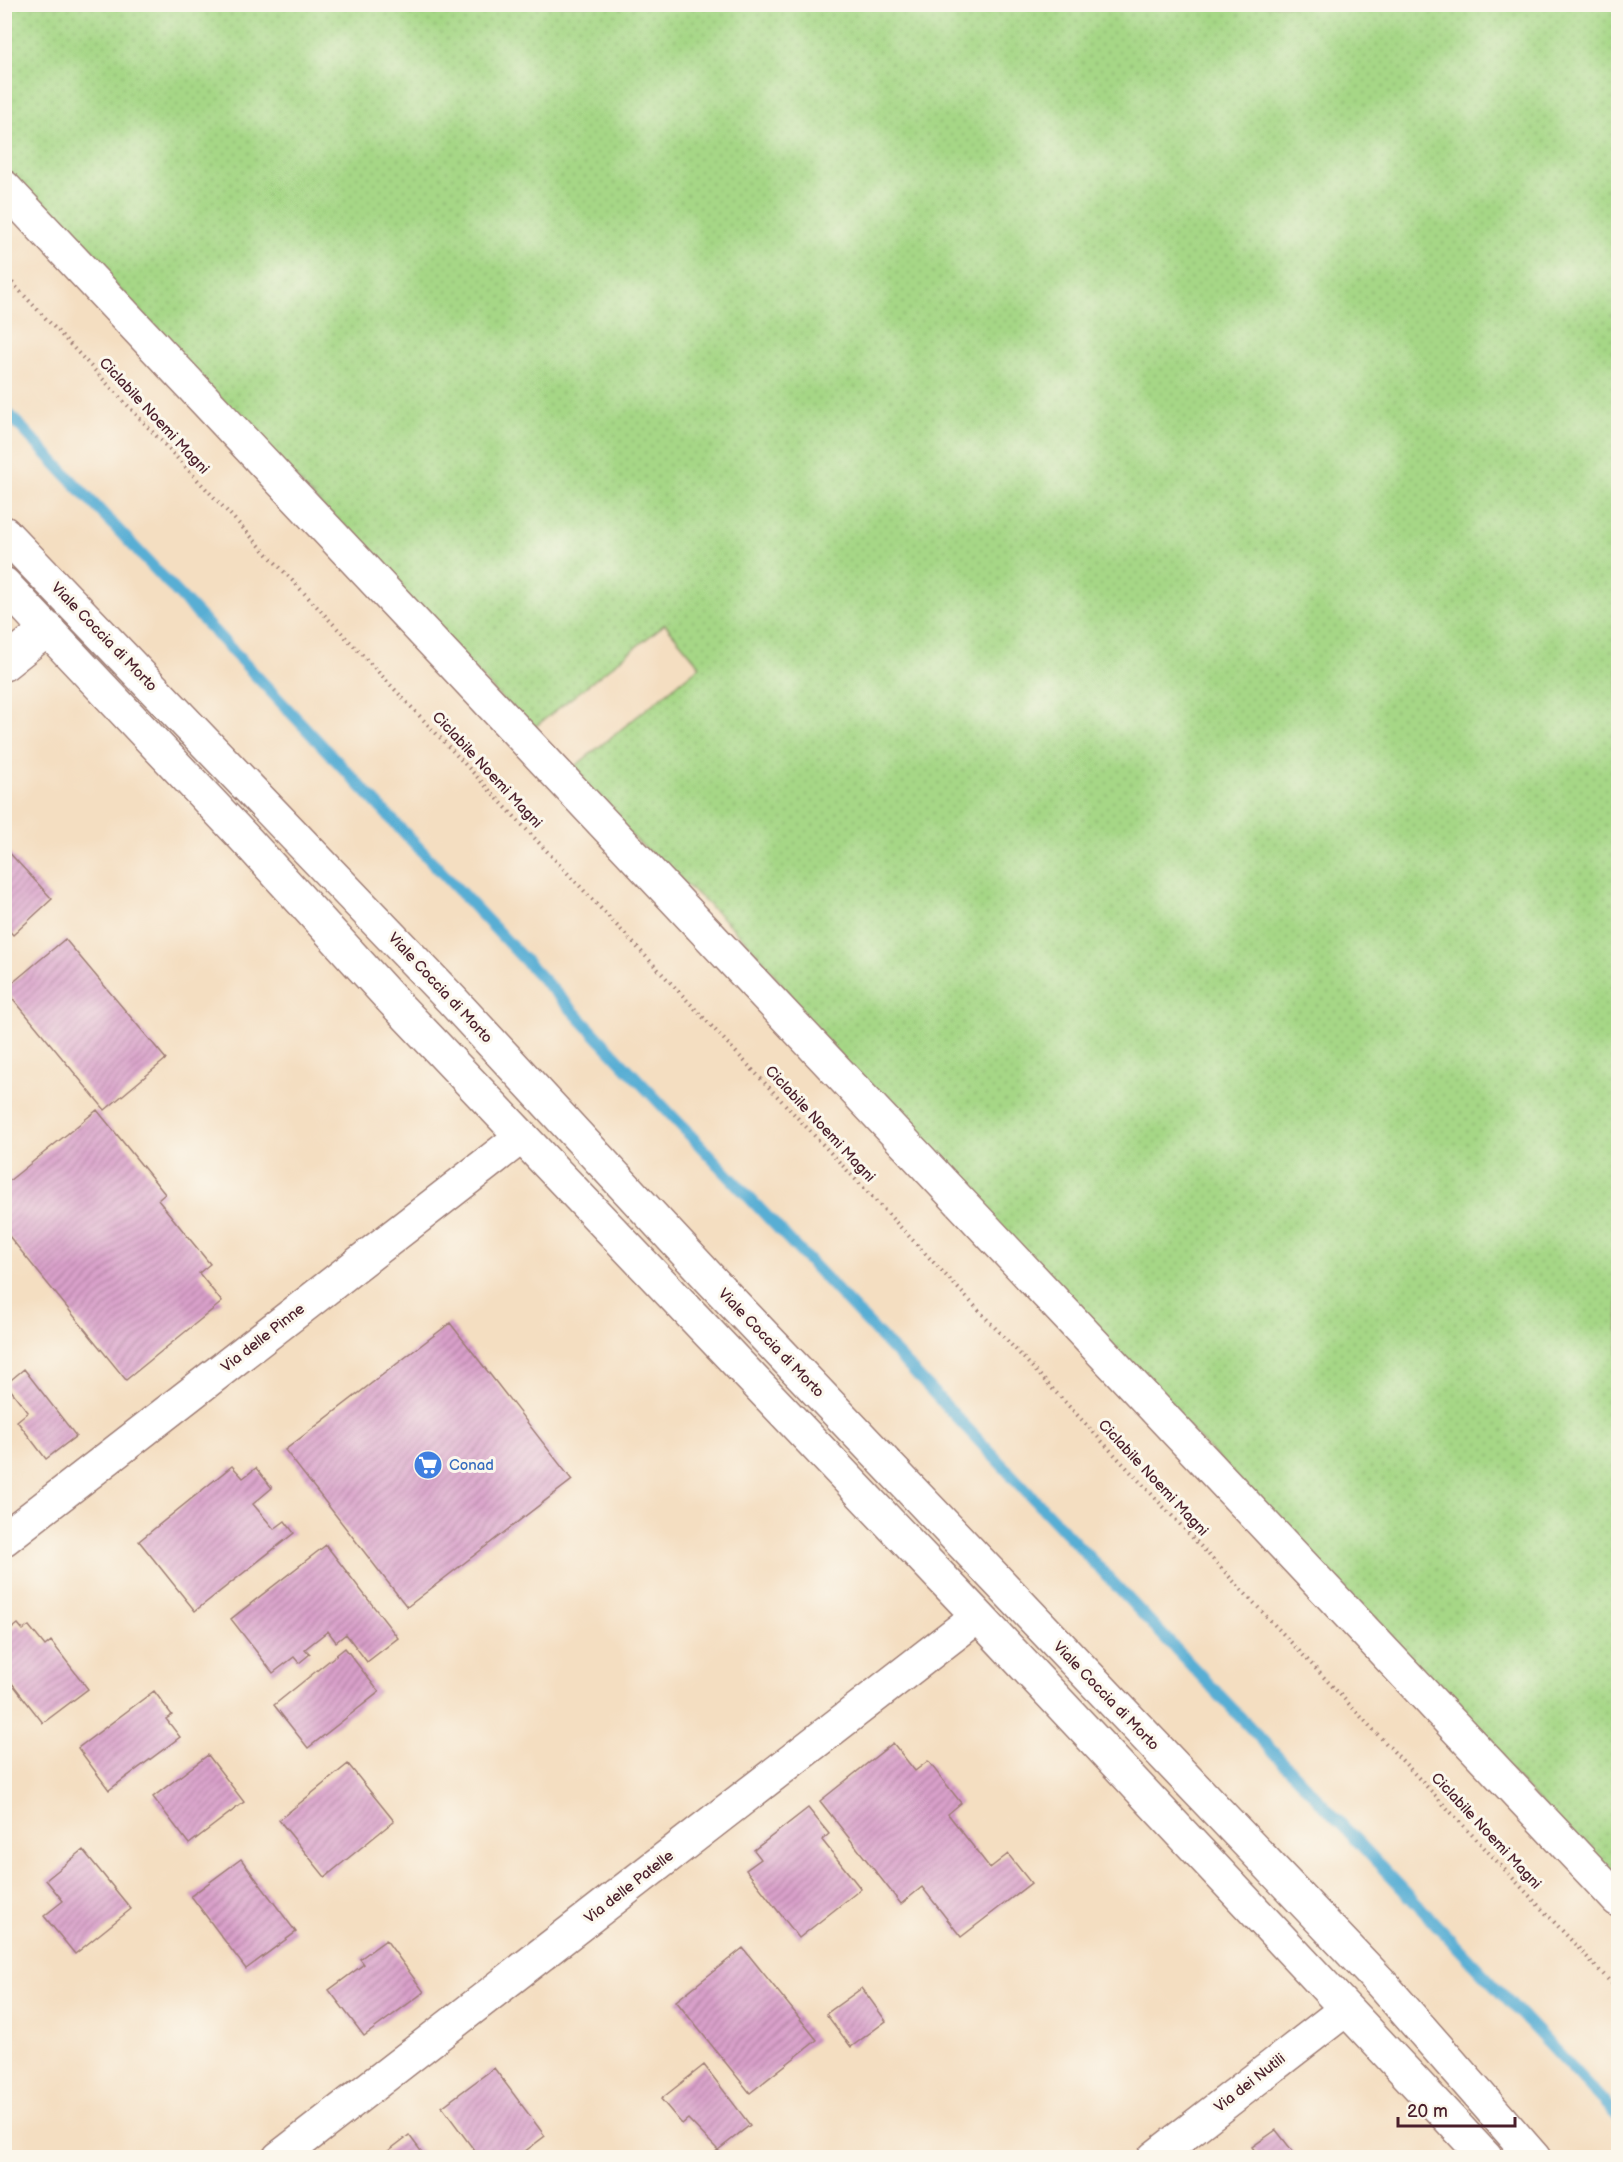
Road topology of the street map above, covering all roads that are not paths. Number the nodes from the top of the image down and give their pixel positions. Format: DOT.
graph roads {
  1 [pos="4,187"];
  2 [pos="4,533"];
  3 [pos="4,584"];
  4 [pos="48,629"];
  5 [pos="4,664"];
  6 [pos="521,1137"];
  7 [pos="4,1539"];
  8 [pos="978,1616"];
  9 [pos="1618,1900"];
  10 [pos="1346,2009"];
  11 [pos="279,2157"];
  12 [pos="1154,2157"];
  13 [pos="1486,2157"];
  14 [pos="1534,2157"];
  1 -- 9 [label="street"];
  2 -- 14 [label="street, Viale Coccia di Morto"];
  3 -- 4 [label="street"];
  4 -- 5 [label="street"];
  4 -- 6 [label="street"];
  6 -- 7 [label="street, Via delle Pinne"];
  6 -- 8 [label="street"];
  8 -- 10 [label="street"];
  8 -- 11 [label="street, Via delle Patelle"];
  10 -- 12 [label="street, Via dei Nutili"];
  10 -- 13 [label="street"];
}
